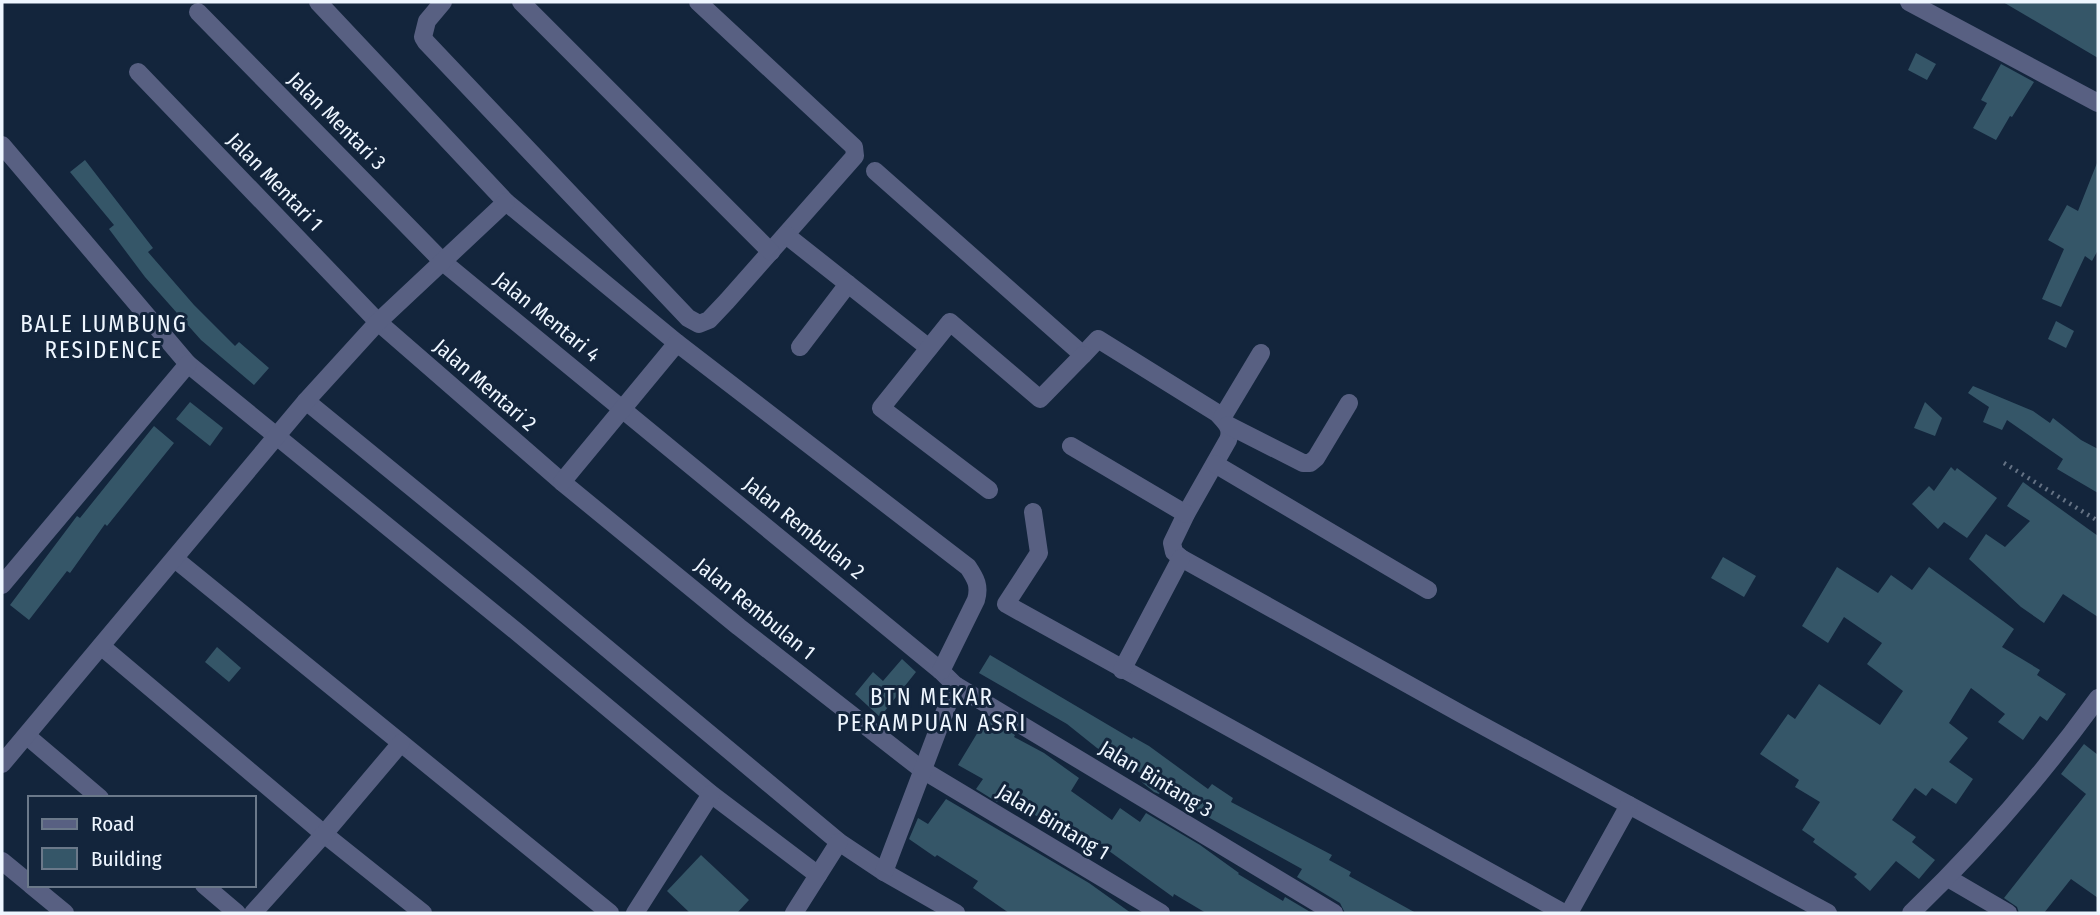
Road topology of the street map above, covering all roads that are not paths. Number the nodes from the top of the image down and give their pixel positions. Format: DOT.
graph roads {
  1 [pos="318,2"];
  2 [pos="443,2"];
  3 [pos="521,2"];
  4 [pos="698,2"];
  5 [pos="1909,2"];
  6 [pos="198,12"];
  7 [pos="138,72"];
  8 [pos="2098,103"];
  9 [pos="2,145"];
  10 [pos="875,171"];
  11 [pos="506,202"];
  12 [pos="786,235"];
  13 [pos="771,252"];
  14 [pos="443,262"];
  15 [pos="848,284"];
  16 [pos="378,322"];
  17 [pos="677,343"];
  18 [pos="800,347"];
  19 [pos="929,348"];
  20 [pos="1261,353"];
  21 [pos="1083,355"];
  22 [pos="188,364"];
  23 [pos="306,401"];
  24 [pos="1349,403"];
  25 [pos="622,408"];
  26 [pos="1225,421"];
  27 [pos="277,436"];
  28 [pos="1071,446"];
  29 [pos="1215,464"];
  30 [pos="562,482"];
  31 [pos="989,490"];
  32 [pos="1033,512"];
  33 [pos="1186,514"];
  34 [pos="1181,558"];
  35 [pos="175,559"];
  36 [pos="2,585"];
  37 [pos="1428,590"];
  38 [pos="101,646"];
  39 [pos="1122,670"];
  40 [pos="942,671"];
  41 [pos="955,685"];
  42 [pos="2098,698"];
  43 [pos="27,736"];
  44 [pos="401,743"];
  45 [pos="2,764"];
  46 [pos="921,769"];
  47 [pos="711,794"];
  48 [pos="98,796"];
  49 [pos="1629,805"];
  50 [pos="324,835"];
  51 [pos="839,842"];
  52 [pos="2,861"];
  53 [pos="884,872"];
  54 [pos="818,875"];
  55 [pos="1948,877"];
  56 [pos="28,883"];
  57 [pos="32,887"];
  58 [pos="206,887"];
  59 [pos="65,913"];
  60 [pos="237,913"];
  61 [pos="253,913"];
  62 [pos="424,913"];
  63 [pos="610,913"];
  64 [pos="635,913"];
  65 [pos="794,913"];
  66 [pos="956,913"];
  67 [pos="1161,913"];
  68 [pos="1334,913"];
  69 [pos="1567,913"];
  70 [pos="1828,913"];
  71 [pos="1911,913"];
  72 [pos="2008,913"];
  1 -- 11 [label="street"];
  2 -- 13 [label="street"];
  3 -- 13 [label="street"];
  4 -- 12 [label="street"];
  5 -- 8 [label="street"];
  6 -- 14 [label="street, Jalan Mentari 3"];
  7 -- 16 [label="street, Jalan Mentari 1"];
  9 -- 22 [label="street"];
  10 -- 21 [label="street"];
  11 -- 14 [label="street"];
  11 -- 17 [label="street"];
  12 -- 13 [label="street"];
  12 -- 15 [label="street"];
  14 -- 16 [label="street"];
  14 -- 25 [label="street, Jalan Mentari 4"];
  15 -- 18 [label="street"];
  15 -- 19 [label="street"];
  16 -- 23 [label="street"];
  16 -- 30 [label="street, Jalan Mentari 2"];
  17 -- 25 [label="street"];
  17 -- 40 [label="street"];
  19 -- 21 [label="street"];
  19 -- 31 [label="street"];
  20 -- 26 [label="street"];
  21 -- 26 [label="street"];
  22 -- 27 [label="street"];
  22 -- 36 [label="street"];
  23 -- 27 [label="street"];
  23 -- 51 [label="street"];
  24 -- 26 [label="street"];
  25 -- 30 [label="street"];
  25 -- 40 [label="street, Jalan Rembulan 2"];
  26 -- 29 [label="street"];
  27 -- 35 [label="street"];
  27 -- 47 [label="street"];
  28 -- 33 [label="street"];
  29 -- 33 [label="street"];
  29 -- 37 [label="street"];
  30 -- 46 [label="street, Jalan Rembulan 1"];
  32 -- 39 [label="street"];
  33 -- 34 [label="street"];
  34 -- 39 [label="street"];
  34 -- 49 [label="street"];
  35 -- 38 [label="street"];
  35 -- 44 [label="street"];
  38 -- 43 [label="street"];
  38 -- 50 [label="street"];
  39 -- 69 [label="street"];
  40 -- 41 [label="street, Jalan Rembulan 2"];
  41 -- 46 [label="street"];
  41 -- 68 [label="street, Jalan Bintang 3"];
  42 -- 55 [label="street"];
  43 -- 45 [label="street"];
  43 -- 48 [label="street"];
  44 -- 50 [label="street"];
  44 -- 63 [label="street"];
  46 -- 53 [label="street"];
  46 -- 67 [label="street, Jalan Bintang 1"];
  47 -- 54 [label="street"];
  47 -- 64 [label="street"];
  49 -- 69 [label="street"];
  49 -- 70 [label="street"];
  50 -- 61 [label="street"];
  50 -- 62 [label="street"];
  51 -- 53 [label="street"];
  51 -- 54 [label="street"];
  52 -- 56 [label="street"];
  53 -- 66 [label="street"];
  54 -- 65 [label="street"];
  55 -- 71 [label="street"];
  55 -- 72 [label="street"];
  57 -- 59 [label="street"];
  58 -- 60 [label="street"];
}
